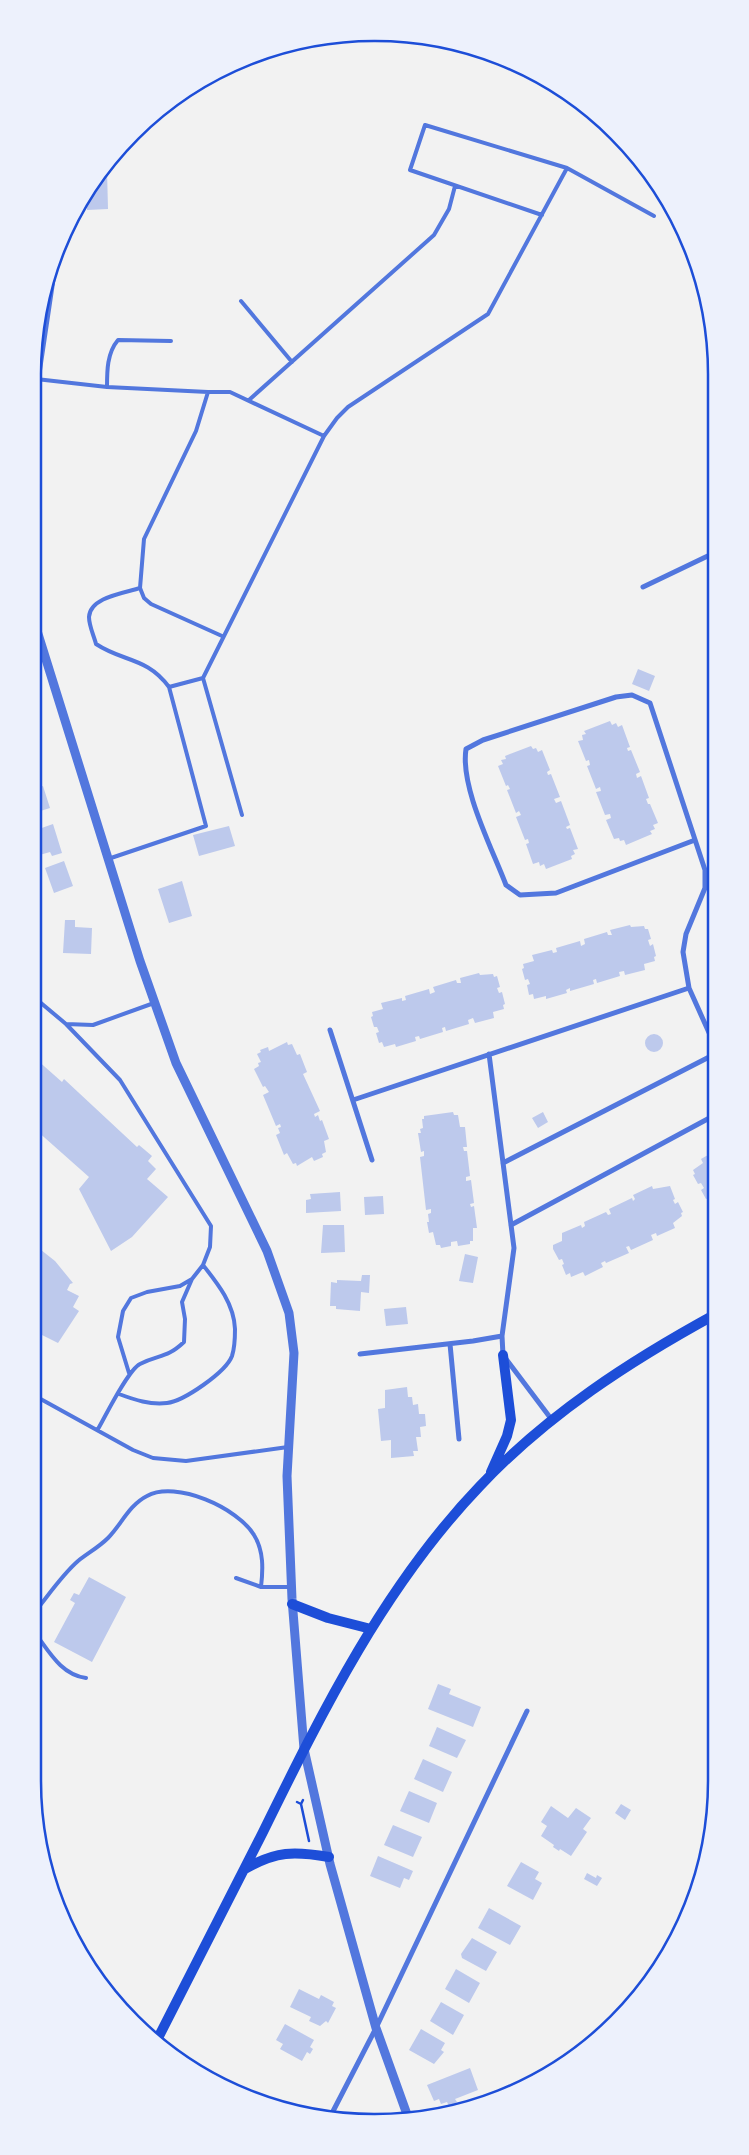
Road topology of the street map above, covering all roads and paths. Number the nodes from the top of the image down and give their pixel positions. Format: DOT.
graph roads {
  1 [pos="567,168"];
  2 [pos="456,186"];
  3 [pos="542,215"];
  4 [pos="654,216"];
  5 [pos="241,301"];
  6 [pos="171,342"];
  7 [pos="292,362"];
  8 [pos="41,380"];
  9 [pos="107,387"];
  10 [pos="208,392"];
  11 [pos="249,400"];
  12 [pos="324,436"];
  13 [pos="708,556"];
  14 [pos="643,587"];
  15 [pos="140,588"];
  16 [pos="222,636"];
  17 [pos="41,644"];
  18 [pos="202,678"];
  19 [pos="169,687"];
  20 [pos="242,815"];
  21 [pos="696,840"];
  22 [pos="108,859"];
  23 [pos="689,988"];
  24 [pos="155,1002"];
  25 [pos="41,1003"];
  26 [pos="66,1024"];
  27 [pos="330,1030"];
  28 [pos="708,1030"];
  29 [pos="489,1054"];
  30 [pos="708,1058"];
  31 [pos="353,1100"];
  32 [pos="708,1119"];
  33 [pos="372,1160"];
  34 [pos="503,1163"];
  35 [pos="511,1225"];
  36 [pos="203,1265"];
  37 [pos="192,1279"];
  38 [pos="708,1318"];
  39 [pos="502,1336"];
  40 [pos="450,1344"];
  41 [pos="360,1354"];
  42 [pos="503,1355"];
  43 [pos="130,1373"];
  44 [pos="119,1394"];
  45 [pos="41,1399"];
  46 [pos="552,1420"];
  47 [pos="98,1429"];
  48 [pos="459,1439"];
  49 [pos="288,1447"];
  50 [pos="486,1480"];
  51 [pos="236,1578"];
  52 [pos="261,1587"];
  53 [pos="291,1587"];
  54 [pos="41,1604"];
  55 [pos="292,1604"];
  56 [pos="371,1629"];
  57 [pos="41,1641"];
  58 [pos="86,1678"];
  59 [pos="527,1711"];
  60 [pos="304,1749"];
  61 [pos="303,1800"];
  62 [pos="309,1842"];
  63 [pos="328,1856"];
  64 [pos="244,1869"];
  65 [pos="376,2028"];
  66 [pos="160,2035"];
  67 [pos="333,2111"];
  68 [pos="406,2112"];
  1 -- 2 [label="lane"];
  1 -- 3 [label="lane"];
  1 -- 4 [label="lane"];
  2 -- 3 [label="lane"];
  2 -- 7 [label="lane"];
  3 -- 12 [label="lane"];
  5 -- 7 [label="lane"];
  6 -- 9 [label="lane"];
  7 -- 11 [label="lane"];
  8 -- 9 [label="lane"];
  9 -- 10 [label="lane"];
  10 -- 11 [label="lane"];
  10 -- 15 [label="lane"];
  11 -- 12 [label="lane"];
  12 -- 16 [label="lane"];
  13 -- 14 [label="street"];
  15 -- 16 [label="lane"];
  15 -- 19 [label="lane"];
  16 -- 18 [label="lane"];
  17 -- 22 [label="street"];
  18 -- 19 [label="lane"];
  18 -- 20 [label="lane"];
  19 -- 22 [label="lane"];
  21 -- 21 [label="street"];
  21 -- 23 [label="street"];
  22 -- 24 [label="street"];
  23 -- 28 [label="street"];
  23 -- 29 [label="street"];
  24 -- 26 [label="lane"];
  24 -- 49 [label="street"];
  25 -- 26 [label="lane"];
  26 -- 36 [label="lane"];
  27 -- 31 [label="street"];
  29 -- 31 [label="street"];
  29 -- 34 [label="street"];
  30 -- 34 [label="street"];
  31 -- 33 [label="street"];
  32 -- 35 [label="street"];
  34 -- 35 [label="street"];
  35 -- 39 [label="street"];
  36 -- 37 [label="lane"];
  36 -- 44 [label="lane"];
  37 -- 43 [label="lane"];
  37 -- 43 [label="lane"];
  38 -- 46 [label="main road"];
  39 -- 40 [label="street"];
  39 -- 42 [label="street"];
  40 -- 41 [label="street"];
  40 -- 48 [label="street"];
  42 -- 46 [label="street"];
  42 -- 50 [label="main road"];
  43 -- 44 [label="lane"];
  44 -- 47 [label="lane"];
  45 -- 47 [label="lane"];
  46 -- 50 [label="main road"];
  47 -- 49 [label="lane"];
  49 -- 53 [label="street"];
  50 -- 56 [label="main road"];
  51 -- 52 [label="lane"];
  52 -- 53 [label="lane"];
  52 -- 54 [label="lane"];
  53 -- 55 [label="street"];
  55 -- 56 [label="main road"];
  55 -- 60 [label="street"];
  56 -- 60 [label="main road"];
  57 -- 58 [label="lane"];
  59 -- 65 [label="street"];
  60 -- 63 [label="street"];
  60 -- 64 [label="main road"];
  61 -- 62 [label="path"];
  63 -- 64 [label="main road"];
  63 -- 65 [label="street"];
  64 -- 66 [label="main road"];
  65 -- 67 [label="street"];
  65 -- 68 [label="street"];
}
